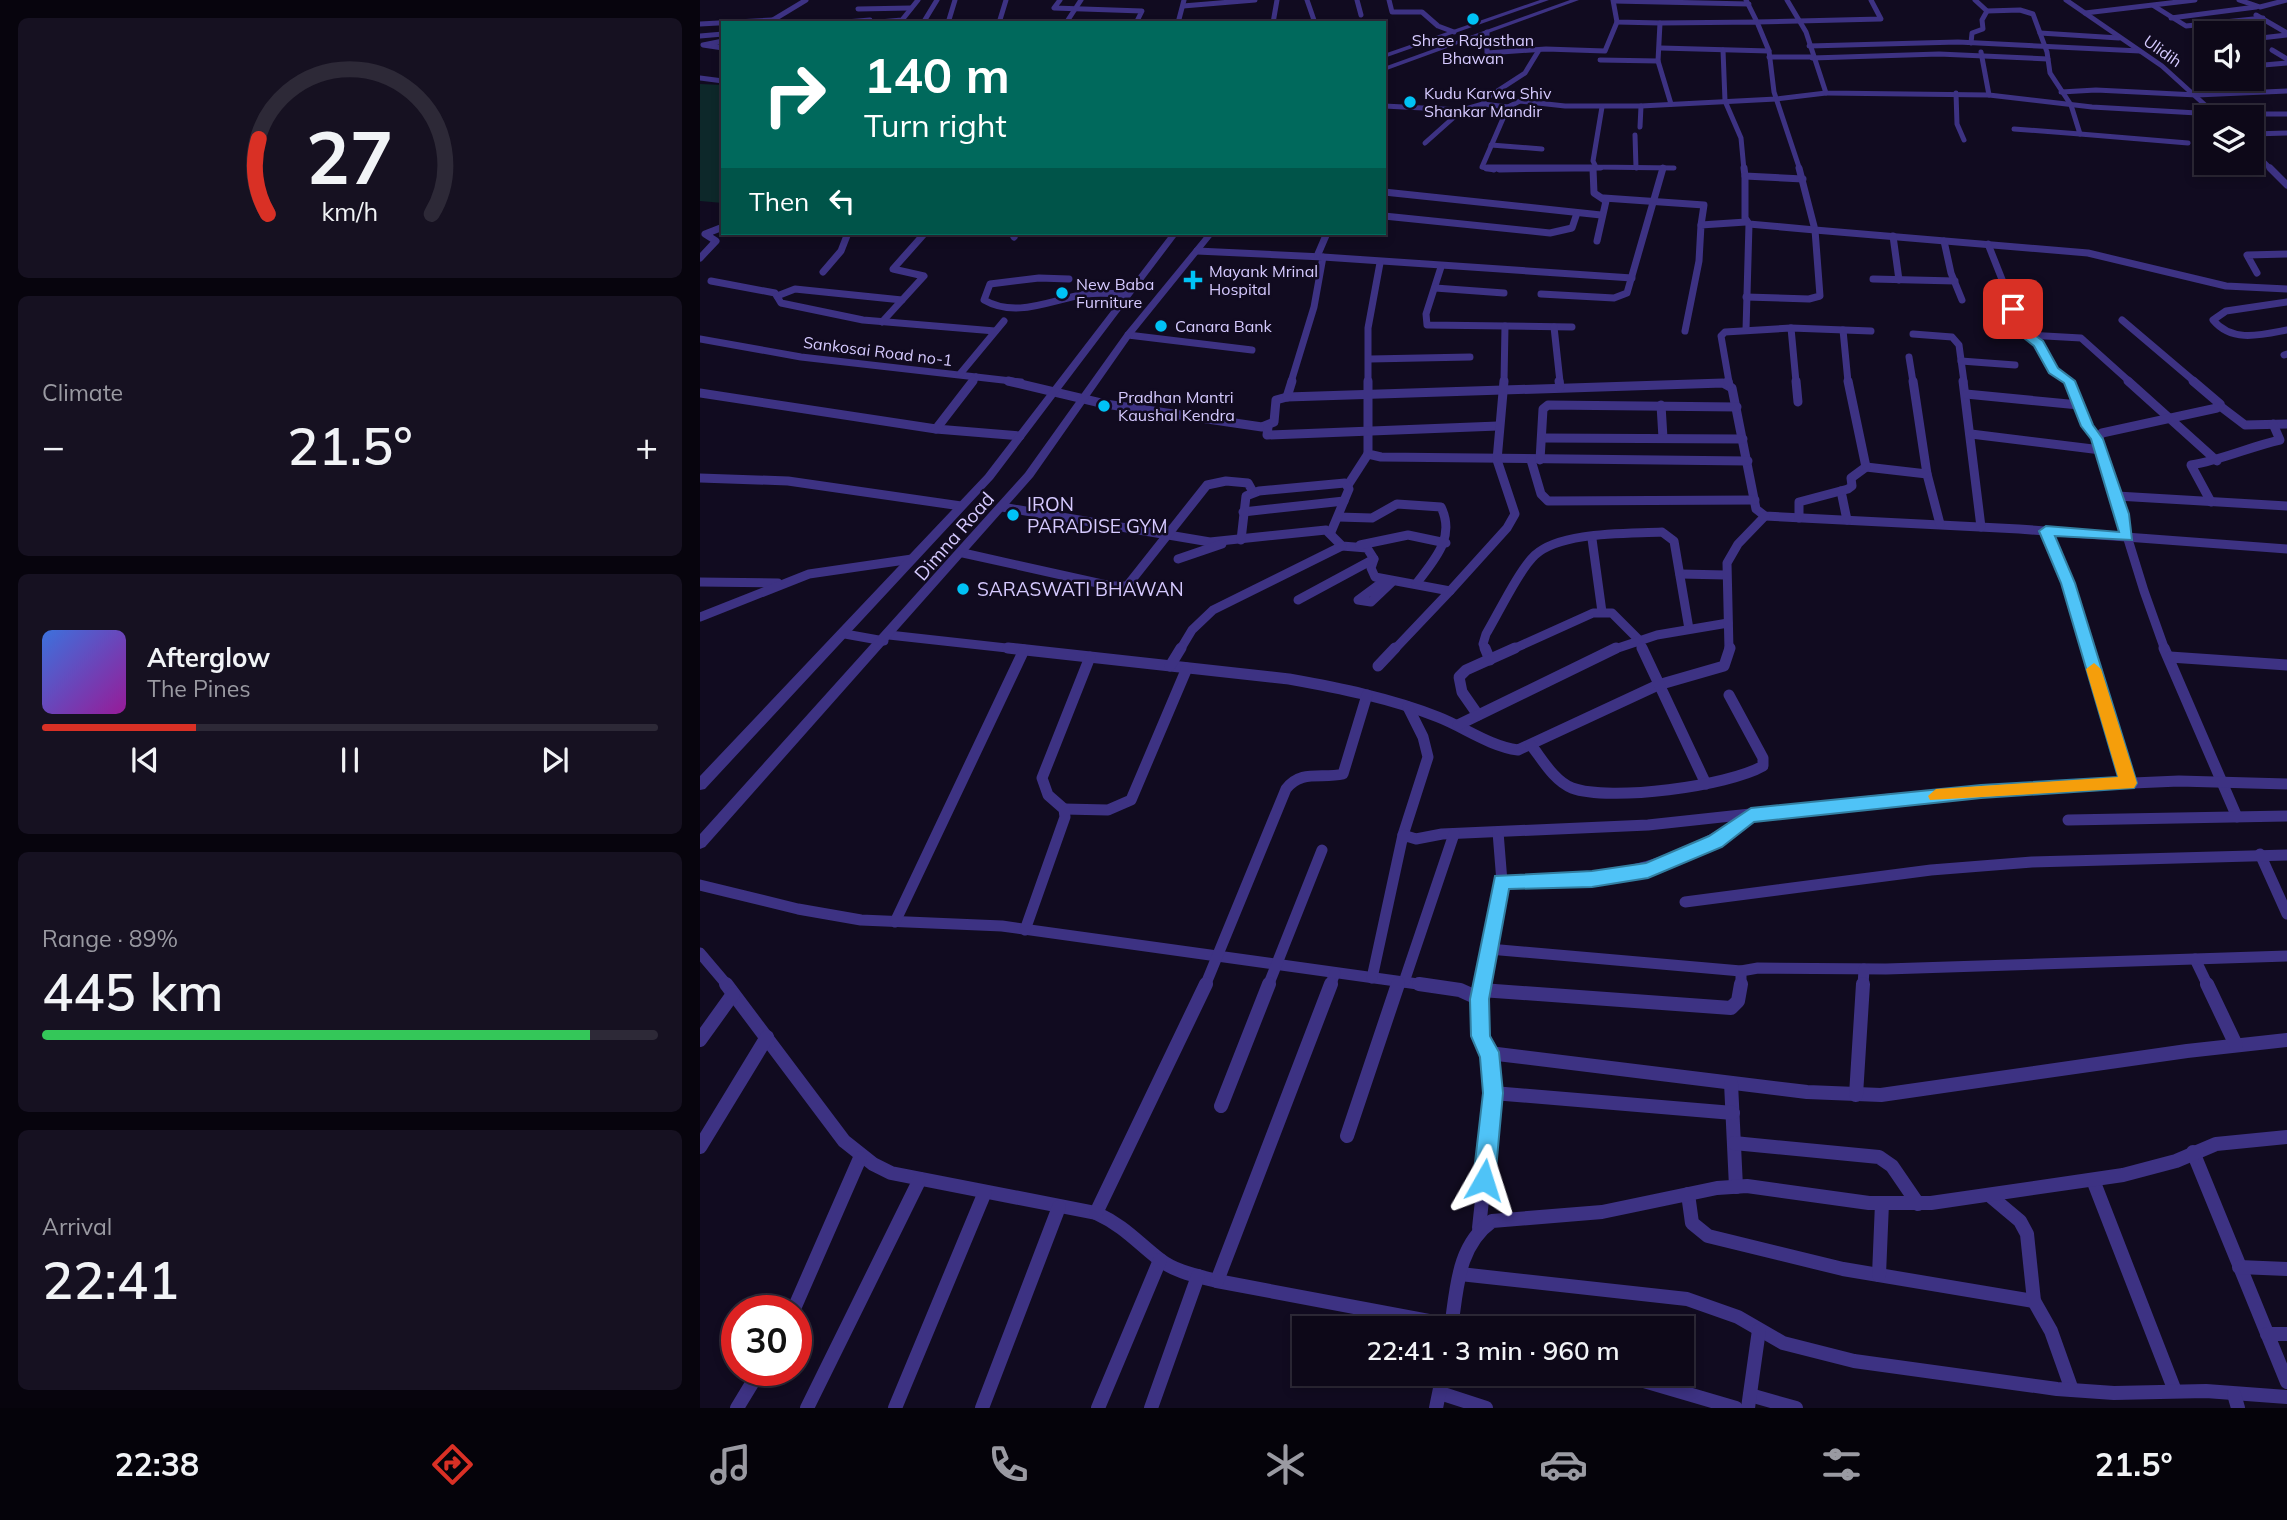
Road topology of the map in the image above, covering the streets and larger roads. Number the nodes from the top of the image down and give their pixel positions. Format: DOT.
graph roads {
  1 [pos="806,0"];
  2 [pos="918,0"];
  3 [pos="937,0"];
  4 [pos="955,0"];
  5 [pos="1006,0"];
  6 [pos="1060,0"];
  7 [pos="1081,0"];
  8 [pos="1145,0"];
  9 [pos="1255,0"];
  10 [pos="1277,0"];
  11 [pos="1307,0"];
  12 [pos="1357,0"];
  13 [pos="1389,0"];
  14 [pos="1546,0"];
  15 [pos="1576,0"];
  16 [pos="1787,0"];
  17 [pos="1871,0"];
  18 [pos="1975,0"];
  19 [pos="2066,0"];
  20 [pos="2195,0"];
  21 [pos="2239,0"];
  22 [pos="2287,0"];
  23 [pos="1614,1"];
  24 [pos="1214,2"];
  25 [pos="1748,2"];
  26 [pos="1183,3"];
  27 [pos="2154,6"];
  28 [pos="2256,7"];
  29 [pos="911,8"];
  30 [pos="858,9"];
  31 [pos="2245,9"];
  32 [pos="1074,10"];
  33 [pos="1108,11"];
  34 [pos="1142,11"];
  35 [pos="1987,11"];
  36 [pos="2085,13"];
  37 [pos="1361,15"];
  38 [pos="2171,18"];
  39 [pos="2263,18"];
  40 [pos="770,21"];
  41 [pos="902,21"];
  42 [pos="925,21"];
  43 [pos="949,21"];
  44 [pos="1000,21"];
  45 [pos="1067,21"];
  46 [pos="1102,21"];
  47 [pos="1137,21"];
  48 [pos="1178,21"];
  49 [pos="1273,21"];
  50 [pos="1314,21"];
  51 [pos="1617,22"];
  52 [pos="1757,22"];
  53 [pos="1800,22"];
  54 [pos="721,23"];
  55 [pos="1661,23"];
  56 [pos="700,24"];
  57 [pos="1454,32"];
  58 [pos="1487,32"];
  59 [pos="2040,33"];
  60 [pos="721,34"];
  61 [pos="2287,34"];
  62 [pos="700,36"];
  63 [pos="2264,37"];
  64 [pos="2119,38"];
  65 [pos="721,41"];
  66 [pos="1974,43"];
  67 [pos="702,46"];
  68 [pos="1809,46"];
  69 [pos="2045,47"];
  70 [pos="721,48"];
  71 [pos="1661,48"];
  72 [pos="2287,48"];
  73 [pos="1539,50"];
  74 [pos="1723,50"];
  75 [pos="2140,51"];
  76 [pos="1769,54"];
  77 [pos="1386,55"];
  78 [pos="1982,56"];
  79 [pos="1812,58"];
  80 [pos="2048,59"];
  81 [pos="1600,60"];
  82 [pos="1658,61"];
  83 [pos="2287,61"];
  84 [pos="2264,64"];
  85 [pos="1386,68"];
  86 [pos="700,78"];
  87 [pos="719,81"];
  88 [pos="2287,90"];
  89 [pos="2061,92"];
  90 [pos="1496,93"];
  91 [pos="1826,93"];
  92 [pos="1956,93"];
  93 [pos="1504,94"];
  94 [pos="1989,95"];
  95 [pos="2197,95"];
  96 [pos="1512,96"];
  97 [pos="1776,99"];
  98 [pos="1520,101"];
  99 [pos="1725,101"];
  100 [pos="1483,104"];
  101 [pos="1671,104"];
  102 [pos="2071,105"];
  103 [pos="2208,105"];
  104 [pos="1386,106"];
  105 [pos="1641,106"];
  106 [pos="1508,107"];
  107 [pos="1602,107"];
  108 [pos="1462,110"];
  109 [pos="2194,114"];
  110 [pos="2287,114"];
  111 [pos="2264,115"];
  112 [pos="2274,121"];
  113 [pos="1640,127"];
  114 [pos="2014,128"];
  115 [pos="2286,129"];
  116 [pos="2264,132"];
  117 [pos="2080,134"];
  118 [pos="1635,135"];
  119 [pos="1964,140"];
  120 [pos="1425,143"];
  121 [pos="2188,143"];
  122 [pos="1491,145"];
  123 [pos="1542,149"];
  124 [pos="2264,162"];
  125 [pos="1663,168"];
  126 [pos="1674,168"];
  127 [pos="1597,169"];
  128 [pos="1636,169"];
  129 [pos="1745,176"];
  130 [pos="1803,179"];
  131 [pos="2287,184"];
  132 [pos="1386,192"];
  133 [pos="1604,198"];
  134 [pos="1655,200"];
  135 [pos="1577,213"];
  136 [pos="1601,215"];
  137 [pos="1386,216"];
  138 [pos="1747,223"];
  139 [pos="1701,225"];
  140 [pos="1815,230"];
  141 [pos="705,232"];
  142 [pos="847,235"];
  143 [pos="923,235"];
  144 [pos="1173,235"];
  145 [pos="1209,235"];
  146 [pos="1326,235"];
  147 [pos="1894,236"];
  148 [pos="1944,240"];
  149 [pos="1597,241"];
  150 [pos="1988,244"];
  151 [pos="1197,251"];
  152 [pos="2287,254"];
  153 [pos="1321,256"];
  154 [pos="700,258"];
  155 [pos="1380,263"];
  156 [pos="1441,267"];
  157 [pos="823,272"];
  158 [pos="2258,273"];
  159 [pos="1632,278"];
  160 [pos="1069,279"];
  161 [pos="1873,279"];
  162 [pos="1899,280"];
  163 [pos="711,281"];
  164 [pos="1955,281"];
  165 [pos="1435,288"];
  166 [pos="2287,289"];
  167 [pos="1504,293"];
  168 [pos="1541,294"];
  169 [pos="1126,295"];
  170 [pos="777,296"];
  171 [pos="1746,298"];
  172 [pos="902,300"];
  173 [pos="1962,300"];
  174 [pos="2287,302"];
  175 [pos="2122,320"];
  176 [pos="1004,321"];
  177 [pos="882,322"];
  178 [pos="1505,326"];
  179 [pos="1554,327"];
  180 [pos="1572,327"];
  181 [pos="1791,328"];
  182 [pos="1746,330"];
  183 [pos="1843,330"];
  184 [pos="2287,330"];
  185 [pos="995,331"];
  186 [pos="1685,331"];
  187 [pos="1871,331"];
  188 [pos="1913,334"];
  189 [pos="1128,335"];
  190 [pos="2028,335"];
  191 [pos="700,339"];
  192 [pos="1252,350"];
  193 [pos="1471,357"];
  194 [pos="1909,357"];
  195 [pos="1370,359"];
  196 [pos="1961,361"];
  197 [pos="2015,365"];
  198 [pos="960,374"];
  199 [pos="976,377"];
  200 [pos="1729,384"];
  201 [pos="1560,387"];
  202 [pos="1053,389"];
  203 [pos="1504,389"];
  204 [pos="700,393"];
  205 [pos="1368,394"];
  206 [pos="1966,394"];
  207 [pos="1287,397"];
  208 [pos="1085,398"];
  209 [pos="1798,401"];
  210 [pos="1661,405"];
  211 [pos="2080,405"];
  212 [pos="2220,406"];
  213 [pos="1737,407"];
  214 [pos="2172,419"];
  215 [pos="2273,424"];
  216 [pos="2287,424"];
  217 [pos="1498,426"];
  218 [pos="1268,427"];
  219 [pos="936,429"];
  220 [pos="1370,429"];
  221 [pos="1972,434"];
  222 [pos="1020,436"];
  223 [pos="1542,438"];
  224 [pos="1663,439"];
  225 [pos="1743,439"];
  226 [pos="2097,439"];
  227 [pos="2101,450"];
  228 [pos="1368,454"];
  229 [pos="1497,460"];
  230 [pos="1536,460"];
  231 [pos="1748,461"];
  232 [pos="2217,461"];
  233 [pos="1866,467"];
  234 [pos="1927,474"];
  235 [pos="700,478"];
  236 [pos="1348,485"];
  237 [pos="1841,491"];
  238 [pos="1253,492"];
  239 [pos="2118,496"];
  240 [pos="1755,500"];
  241 [pos="1344,502"];
  242 [pos="2211,502"];
  243 [pos="961,506"];
  244 [pos="2287,506"];
  245 [pos="1002,507"];
  246 [pos="1243,512"];
  247 [pos="1765,516"];
  248 [pos="1338,517"];
  249 [pos="1799,517"];
  250 [pos="1847,520"];
  251 [pos="1940,524"];
  252 [pos="1981,527"];
  253 [pos="1331,531"];
  254 [pos="2046,531"];
  255 [pos="1166,537"];
  256 [pos="2127,537"];
  257 [pos="1592,539"];
  258 [pos="1236,540"];
  259 [pos="1446,542"];
  260 [pos="1360,545"];
  261 [pos="1342,546"];
  262 [pos="2287,549"];
  263 [pos="963,553"];
  264 [pos="912,559"];
  265 [pos="1178,559"];
  266 [pos="1374,559"];
  267 [pos="1680,574"];
  268 [pos="1726,575"];
  269 [pos="700,582"];
  270 [pos="784,583"];
  271 [pos="1416,584"];
  272 [pos="1450,592"];
  273 [pos="1298,600"];
  274 [pos="1602,612"];
  275 [pos="700,617"];
  276 [pos="1728,623"];
  277 [pos="1689,629"];
  278 [pos="845,634"];
  279 [pos="886,638"];
  280 [pos="1638,639"];
  281 [pos="1024,650"];
  282 [pos="1090,657"];
  283 [pos="2169,657"];
  284 [pos="1490,660"];
  285 [pos="2287,665"];
  286 [pos="1170,666"];
  287 [pos="1378,666"];
  288 [pos="1187,668"];
  289 [pos="1658,685"];
  290 [pos="1367,695"];
  291 [pos="1729,695"];
  292 [pos="1408,707"];
  293 [pos="1478,715"];
  294 [pos="1458,725"];
  295 [pos="1531,745"];
  296 [pos="2219,782"];
  297 [pos="2128,783"];
  298 [pos="1706,784"];
  299 [pos="2287,784"];
  300 [pos="700,785"];
  301 [pos="1064,809"];
  302 [pos="1751,815"];
  303 [pos="2287,816"];
  304 [pos="2237,817"];
  305 [pos="2068,820"];
  306 [pos="1498,832"];
  307 [pos="1454,834"];
  308 [pos="1403,835"];
  309 [pos="700,843"];
  310 [pos="1322,850"];
  311 [pos="2260,854"];
  312 [pos="2287,855"];
  313 [pos="1502,882"];
  314 [pos="700,884"];
  315 [pos="1685,902"];
  316 [pos="2287,914"];
  317 [pos="895,922"];
  318 [pos="1025,930"];
  319 [pos="1489,949"];
  320 [pos="700,953"];
  321 [pos="2287,956"];
  322 [pos="1219,958"];
  323 [pos="2195,959"];
  324 [pos="1275,965"];
  325 [pos="1864,969"];
  326 [pos="1741,971"];
  327 [pos="1335,973"];
  328 [pos="1372,978"];
  329 [pos="1402,982"];
  330 [pos="733,994"];
  331 [pos="1480,994"];
  332 [pos="767,1037"];
  333 [pos="700,1040"];
  334 [pos="2287,1040"];
  335 [pos="2236,1045"];
  336 [pos="1489,1052"];
  337 [pos="1731,1083"];
  338 [pos="1493,1093"];
  339 [pos="1856,1096"];
  340 [pos="1221,1106"];
  341 [pos="1733,1114"];
  342 [pos="1347,1136"];
  343 [pos="2287,1137"];
  344 [pos="1734,1143"];
  345 [pos="700,1147"];
  346 [pos="2193,1152"];
  347 [pos="860,1158"];
  348 [pos="920,1179"];
  349 [pos="2093,1180"];
  350 [pos="1736,1187"];
  351 [pos="985,1192"];
  352 [pos="1688,1194"];
  353 [pos="1989,1195"];
  354 [pos="1882,1203"];
  355 [pos="1918,1204"];
  356 [pos="1059,1207"];
  357 [pos="1096,1213"];
  358 [pos="1479,1228"];
  359 [pos="1160,1260"];
  360 [pos="2239,1267"];
  361 [pos="2287,1269"];
  362 [pos="1460,1274"];
  363 [pos="1879,1275"];
  364 [pos="1198,1276"];
  365 [pos="1217,1281"];
  366 [pos="800,1295"];
  367 [pos="2034,1301"];
  368 [pos="1399,1316"];
  369 [pos="1457,1316"];
  370 [pos="1759,1330"];
  371 [pos="2267,1334"];
  372 [pos="2287,1334"];
  373 [pos="2287,1382"];
  374 [pos="751,1386"];
  375 [pos="1661,1386"];
  376 [pos="2072,1390"];
  377 [pos="2175,1391"];
  378 [pos="2287,1397"];
  379 [pos="1438,1401"];
  380 [pos="1749,1401"];
  381 [pos="2236,1401"];
  382 [pos="737,1408"];
  383 [pos="807,1408"];
  384 [pos="895,1408"];
  385 [pos="982,1408"];
  386 [pos="1098,1408"];
  387 [pos="1152,1408"];
  388 [pos="1486,1408"];
  389 [pos="1737,1408"];
  390 [pos="1796,1408"];
  1 -- 40 [label="street"];
  2 -- 29 [label="street"];
  3 -- 42 [label="street"];
  4 -- 43 [label="street"];
  5 -- 44 [label="street"];
  6 -- 32 [label="street"];
  7 -- 32 [label="street"];
  8 -- 34 [label="street"];
  9 -- 24 [label="street"];
  10 -- 49 [label="street"];
  11 -- 50 [label="street"];
  12 -- 37 [label="street"];
  13 -- 57 [label="street"];
  14 -- 57 [label="street"];
  15 -- 58 [label="street"];
  16 -- 53 [label="street"];
  17 -- 53 [label="street"];
  18 -- 35 [label="street"];
  19 -- 36 [label="street, Ulidih"];
  20 -- 27 [label="street"];
  21 -- 28 [label="street"];
  22 -- 28 [label="street"];
  23 -- 25 [label="street"];
  23 -- 51 [label="street"];
  24 -- 26 [label="street"];
  25 -- 52 [label="street"];
  26 -- 48 [label="street"];
  27 -- 36 [label="street"];
  27 -- 38 [label="street"];
  28 -- 31 [label="street"];
  29 -- 30 [label="street"];
  29 -- 41 [label="street"];
  31 -- 38 [label="street"];
  31 -- 39 [label="street"];
  32 -- 33 [label="street"];
  32 -- 45 [label="street"];
  33 -- 34 [label="street"];
  33 -- 46 [label="street"];
  34 -- 47 [label="street"];
  35 -- 59 [label="street"];
  35 -- 66 [label="street"];
  36 -- 64 [label="street, Ulidih"];
  38 -- 39 [label="street"];
  39 -- 61 [label="street"];
  41 -- 42 [label="street"];
  51 -- 55 [label="street"];
  51 -- 73 [label="street"];
  52 -- 53 [label="street"];
  52 -- 55 [label="street"];
  52 -- 76 [label="street"];
  53 -- 68 [label="street"];
  54 -- 56 [label="street"];
  55 -- 71 [label="street"];
  57 -- 77 [label="street"];
  58 -- 73 [label="street"];
  58 -- 85 [label="street"];
  59 -- 64 [label="street"];
  59 -- 69 [label="street"];
  60 -- 62 [label="street"];
  61 -- 63 [label="street"];
  64 -- 75 [label="street, Ulidih"];
  65 -- 67 [label="street"];
  66 -- 68 [label="street"];
  66 -- 69 [label="street"];
  66 -- 78 [label="street"];
  67 -- 70 [label="street"];
  68 -- 79 [label="street"];
  69 -- 75 [label="street"];
  69 -- 80 [label="street"];
  71 -- 74 [label="street"];
  71 -- 82 [label="street"];
  72 -- 83 [label="street"];
  73 -- 90 [label="street"];
  74 -- 76 [label="street"];
  74 -- 99 [label="street"];
  75 -- 95 [label="street, Ulidih"];
  76 -- 79 [label="street"];
  76 -- 97 [label="street"];
  78 -- 79 [label="street"];
  78 -- 80 [label="street"];
  78 -- 94 [label="street"];
  79 -- 91 [label="street"];
  80 -- 89 [label="street"];
  81 -- 82 [label="street"];
  82 -- 101 [label="street"];
  83 -- 84 [label="street"];
  86 -- 87 [label="street"];
  88 -- 95 [label="street"];
  89 -- 95 [label="street"];
  89 -- 102 [label="street"];
  90 -- 93 [label="street"];
  90 -- 100 [label="street"];
  91 -- 92 [label="street"];
  91 -- 97 [label="street"];
  92 -- 94 [label="street"];
  92 -- 119 [label="street"];
  94 -- 102 [label="street"];
  95 -- 103 [label="street, Ulidih"];
  96 -- 98 [label="street"];
  97 -- 99 [label="street"];
  97 -- 130 [label="street"];
  98 -- 106 [label="street"];
  98 -- 107 [label="street"];
  99 -- 101 [label="street"];
  99 -- 129 [label="street"];
  100 -- 106 [label="street"];
  100 -- 108 [label="street"];
  101 -- 105 [label="street"];
  102 -- 109 [label="street"];
  102 -- 117 [label="street"];
  104 -- 108 [label="street"];
  105 -- 107 [label="street"];
  105 -- 113 [label="street"];
  106 -- 122 [label="street"];
  107 -- 127 [label="street"];
  108 -- 120 [label="street"];
  110 -- 111 [label="street"];
  111 -- 112 [label="street"];
  114 -- 117 [label="street"];
  115 -- 116 [label="street"];
  117 -- 121 [label="street"];
  118 -- 128 [label="street"];
  122 -- 123 [label="street"];
  122 -- 127 [label="street"];
  124 -- 131 [label="street"];
  125 -- 126 [label="street"];
  125 -- 128 [label="street"];
  125 -- 134 [label="street"];
  127 -- 128 [label="street"];
  127 -- 133 [label="street"];
  129 -- 130 [label="street"];
  129 -- 138 [label="street"];
  130 -- 140 [label="street"];
  132 -- 135 [label="street"];
  133 -- 134 [label="street"];
  133 -- 136 [label="street"];
  134 -- 139 [label="street"];
  134 -- 159 [label="street"];
  135 -- 136 [label="street"];
  135 -- 137 [label="street"];
  136 -- 149 [label="street"];
  138 -- 139 [label="street"];
  138 -- 140 [label="street"];
  138 -- 171 [label="street"];
  139 -- 186 [label="street"];
  140 -- 147 [label="street"];
  140 -- 171 [label="street"];
  141 -- 154 [label="street"];
  142 -- 157 [label="street"];
  143 -- 172 [label="street"];
  144 -- 169 [label="street"];
  145 -- 151 [label="street, Dimna Road"];
  146 -- 153 [label="street"];
  147 -- 148 [label="street"];
  147 -- 162 [label="street"];
  148 -- 150 [label="street"];
  148 -- 164 [label="street"];
  150 -- 166 [label="street"];
  150 -- 190 [label="street"];
  151 -- 153 [label="street"];
  151 -- 189 [label="street, Dimna Road"];
  152 -- 158 [label="street"];
  153 -- 155 [label="street"];
  153 -- 207 [label="street"];
  155 -- 156 [label="street"];
  155 -- 195 [label="street"];
  156 -- 159 [label="street"];
  156 -- 165 [label="street"];
  159 -- 168 [label="street"];
  160 -- 169 [label="street"];
  161 -- 162 [label="street"];
  162 -- 164 [label="street"];
  163 -- 170 [label="street"];
  164 -- 173 [label="street"];
  165 -- 167 [label="street"];
  165 -- 178 [label="street"];
  169 -- 202 [label="street"];
  170 -- 172 [label="street"];
  170 -- 177 [label="street"];
  171 -- 182 [label="street"];
  172 -- 177 [label="street"];
  174 -- 184 [label="street"];
  175 -- 212 [label="street"];
  176 -- 185 [label="street"];
  177 -- 185 [label="street"];
  178 -- 179 [label="street"];
  178 -- 203 [label="street"];
  179 -- 180 [label="street"];
  179 -- 201 [label="street"];
  181 -- 182 [label="street"];
  181 -- 183 [label="street"];
  181 -- 209 [label="street"];
  182 -- 200 [label="street"];
  183 -- 187 [label="street"];
  183 -- 233 [label="street"];
  185 -- 198 [label="street"];
  188 -- 196 [label="street"];
  189 -- 192 [label="street"];
  189 -- 208 [label="street, Dimna Road"];
  190 -- 211 [label="street"];
  190 -- 214 [label="street"];
  191 -- 198 [label="street, Sankosai Road no-1"];
  193 -- 195 [label="street"];
  194 -- 234 [label="street"];
  195 -- 205 [label="street"];
  196 -- 197 [label="street"];
  196 -- 206 [label="street"];
  198 -- 199 [label="street, Sankosai Road no-1"];
  199 -- 202 [label="street, Sankosai Road no-1"];
  199 -- 219 [label="street"];
  200 -- 201 [label="street"];
  200 -- 213 [label="street"];
  201 -- 203 [label="street"];
  202 -- 208 [label="street, Sankosai Road no-1"];
  202 -- 222 [label="street"];
  203 -- 205 [label="street"];
  203 -- 217 [label="street"];
  204 -- 219 [label="street"];
  205 -- 207 [label="street"];
  205 -- 220 [label="street"];
  206 -- 211 [label="street"];
  206 -- 221 [label="street"];
  207 -- 218 [label="street"];
  208 -- 218 [label="street, Sankosai Road no-1"];
  208 -- 245 [label="street, Dimna Road"];
  210 -- 213 [label="street"];
  210 -- 223 [label="street"];
  210 -- 224 [label="street"];
  211 -- 226 [label="street"];
  212 -- 214 [label="street"];
  212 -- 215 [label="street"];
  213 -- 225 [label="street"];
  214 -- 226 [label="street"];
  214 -- 232 [label="street"];
  215 -- 216 [label="street"];
  215 -- 232 [label="street"];
  217 -- 220 [label="street"];
  217 -- 229 [label="street"];
  218 -- 220 [label="street, Sankosai Road no-1"];
  219 -- 222 [label="street"];
  220 -- 228 [label="street"];
  221 -- 227 [label="street"];
  221 -- 252 [label="street"];
  222 -- 243 [label="street"];
  223 -- 224 [label="street"];
  223 -- 230 [label="street"];
  224 -- 225 [label="street"];
  225 -- 231 [label="street"];
  226 -- 227 [label="street"];
  227 -- 239 [label="street"];
  228 -- 229 [label="street"];
  228 -- 236 [label="street"];
  229 -- 230 [label="street"];
  229 -- 272 [label="street"];
  230 -- 231 [label="street"];
  230 -- 240 [label="street"];
  231 -- 240 [label="street"];
  232 -- 242 [label="street"];
  233 -- 234 [label="street"];
  233 -- 237 [label="street"];
  234 -- 251 [label="street"];
  235 -- 243 [label="street"];
  236 -- 238 [label="street"];
  236 -- 241 [label="street"];
  237 -- 249 [label="street"];
  237 -- 250 [label="street"];
  238 -- 246 [label="street"];
  238 -- 255 [label="street"];
  239 -- 242 [label="street"];
  239 -- 256 [label="street"];
  240 -- 247 [label="street"];
  241 -- 246 [label="street"];
  241 -- 248 [label="street"];
  242 -- 244 [label="street"];
  243 -- 264 [label="street"];
  245 -- 255 [label="street"];
  245 -- 263 [label="street, Dimna Road"];
  246 -- 258 [label="street"];
  247 -- 249 [label="street"];
  247 -- 268 [label="street"];
  248 -- 253 [label="street"];
  248 -- 259 [label="street"];
  249 -- 250 [label="street"];
  250 -- 251 [label="street"];
  251 -- 252 [label="street"];
  252 -- 254 [label="street"];
  253 -- 258 [label="street"];
  253 -- 261 [label="street"];
  254 -- 256 [label="street"];
  254 -- 297 [label="street"];
  255 -- 258 [label="street"];
  255 -- 263 [label="street"];
  256 -- 262 [label="street"];
  256 -- 283 [label="street"];
  257 -- 267 [label="street"];
  257 -- 274 [label="street"];
  257 -- 284 [label="street"];
  258 -- 265 [label="street"];
  259 -- 260 [label="street"];
  259 -- 271 [label="street"];
  260 -- 261 [label="street"];
  260 -- 266 [label="street"];
  261 -- 286 [label="street"];
  263 -- 279 [label="street, Dimna Road"];
  264 -- 270 [label="street"];
  264 -- 278 [label="street"];
  266 -- 271 [label="street"];
  266 -- 273 [label="street"];
  267 -- 268 [label="street"];
  267 -- 277 [label="street"];
  268 -- 276 [label="street"];
  269 -- 270 [label="street"];
  270 -- 275 [label="street"];
  271 -- 272 [label="street"];
  272 -- 287 [label="street"];
  274 -- 280 [label="street"];
  274 -- 284 [label="street"];
  276 -- 277 [label="street"];
  276 -- 289 [label="street"];
  277 -- 280 [label="street"];
  278 -- 279 [label="street"];
  278 -- 300 [label="street"];
  279 -- 281 [label="street"];
  279 -- 309 [label="street, Dimna Road"];
  280 -- 289 [label="street"];
  280 -- 293 [label="street"];
  281 -- 282 [label="street"];
  281 -- 317 [label="street"];
  282 -- 286 [label="street"];
  282 -- 301 [label="street"];
  283 -- 285 [label="street"];
  283 -- 296 [label="street"];
  284 -- 293 [label="street"];
  286 -- 288 [label="street"];
  288 -- 290 [label="street"];
  288 -- 301 [label="street"];
  289 -- 295 [label="street"];
  289 -- 298 [label="street"];
  290 -- 292 [label="street"];
  290 -- 322 [label="street"];
  291 -- 298 [label="street"];
  292 -- 294 [label="street"];
  292 -- 308 [label="street"];
  293 -- 294 [label="street"];
  294 -- 295 [label="street"];
  295 -- 298 [label="street"];
  296 -- 297 [label="street"];
  296 -- 299 [label="street"];
  296 -- 304 [label="street"];
  297 -- 302 [label="street"];
  301 -- 318 [label="street"];
  302 -- 306 [label="street"];
  302 -- 313 [label="street"];
  303 -- 304 [label="street"];
  304 -- 305 [label="street"];
  306 -- 307 [label="street"];
  306 -- 313 [label="street"];
  307 -- 308 [label="street"];
  307 -- 329 [label="street"];
  308 -- 328 [label="street"];
  310 -- 324 [label="street"];
  311 -- 312 [label="street"];
  311 -- 315 [label="street"];
  311 -- 316 [label="street"];
  313 -- 319 [label="street"];
  314 -- 317 [label="street"];
  317 -- 318 [label="street"];
  318 -- 322 [label="street"];
  319 -- 326 [label="street"];
  319 -- 331 [label="street"];
  320 -- 330 [label="street"];
  321 -- 323 [label="street"];
  322 -- 324 [label="street"];
  322 -- 357 [label="street"];
  323 -- 325 [label="street"];
  323 -- 335 [label="street"];
  324 -- 327 [label="street"];
  324 -- 340 [label="street"];
  325 -- 326 [label="street"];
  325 -- 339 [label="street"];
  326 -- 331 [label="street"];
  327 -- 328 [label="street"];
  327 -- 365 [label="street"];
  328 -- 329 [label="street"];
  329 -- 331 [label="street"];
  329 -- 342 [label="street"];
  330 -- 332 [label="street"];
  330 -- 333 [label="street"];
  331 -- 336 [label="street"];
  332 -- 345 [label="street"];
  332 -- 347 [label="street"];
  334 -- 335 [label="street"];
  335 -- 339 [label="street"];
  336 -- 337 [label="street"];
  336 -- 338 [label="street"];
  337 -- 339 [label="street"];
  337 -- 341 [label="street"];
  338 -- 341 [label="street"];
  338 -- 358 [label="street"];
  341 -- 344 [label="street"];
  343 -- 346 [label="street"];
  344 -- 350 [label="street"];
  344 -- 355 [label="street"];
  346 -- 349 [label="street"];
  346 -- 360 [label="street"];
  347 -- 348 [label="street"];
  347 -- 366 [label="street"];
  348 -- 351 [label="street"];
  348 -- 383 [label="street"];
  349 -- 353 [label="street"];
  349 -- 377 [label="street"];
  350 -- 352 [label="street"];
  350 -- 354 [label="street"];
  351 -- 356 [label="street"];
  351 -- 384 [label="street"];
  352 -- 358 [label="street"];
  352 -- 363 [label="street"];
  353 -- 355 [label="street"];
  353 -- 367 [label="street"];
  354 -- 355 [label="street"];
  354 -- 363 [label="street"];
  356 -- 357 [label="street"];
  356 -- 385 [label="street"];
  357 -- 359 [label="street"];
  358 -- 362 [label="street"];
  359 -- 364 [label="street"];
  359 -- 386 [label="street"];
  360 -- 361 [label="street"];
  360 -- 371 [label="street"];
  362 -- 369 [label="street"];
  362 -- 370 [label="street"];
  363 -- 367 [label="street"];
  364 -- 365 [label="street"];
  364 -- 387 [label="street"];
  365 -- 368 [label="street"];
  367 -- 376 [label="street"];
  370 -- 376 [label="street"];
  370 -- 380 [label="street"];
  371 -- 372 [label="street"];
  371 -- 373 [label="street"];
  374 -- 382 [label="street"];
  375 -- 389 [label="street"];
  376 -- 377 [label="street"];
  377 -- 381 [label="street"];
  378 -- 381 [label="street"];
  379 -- 388 [label="street"];
  380 -- 390 [label="street"];
}
